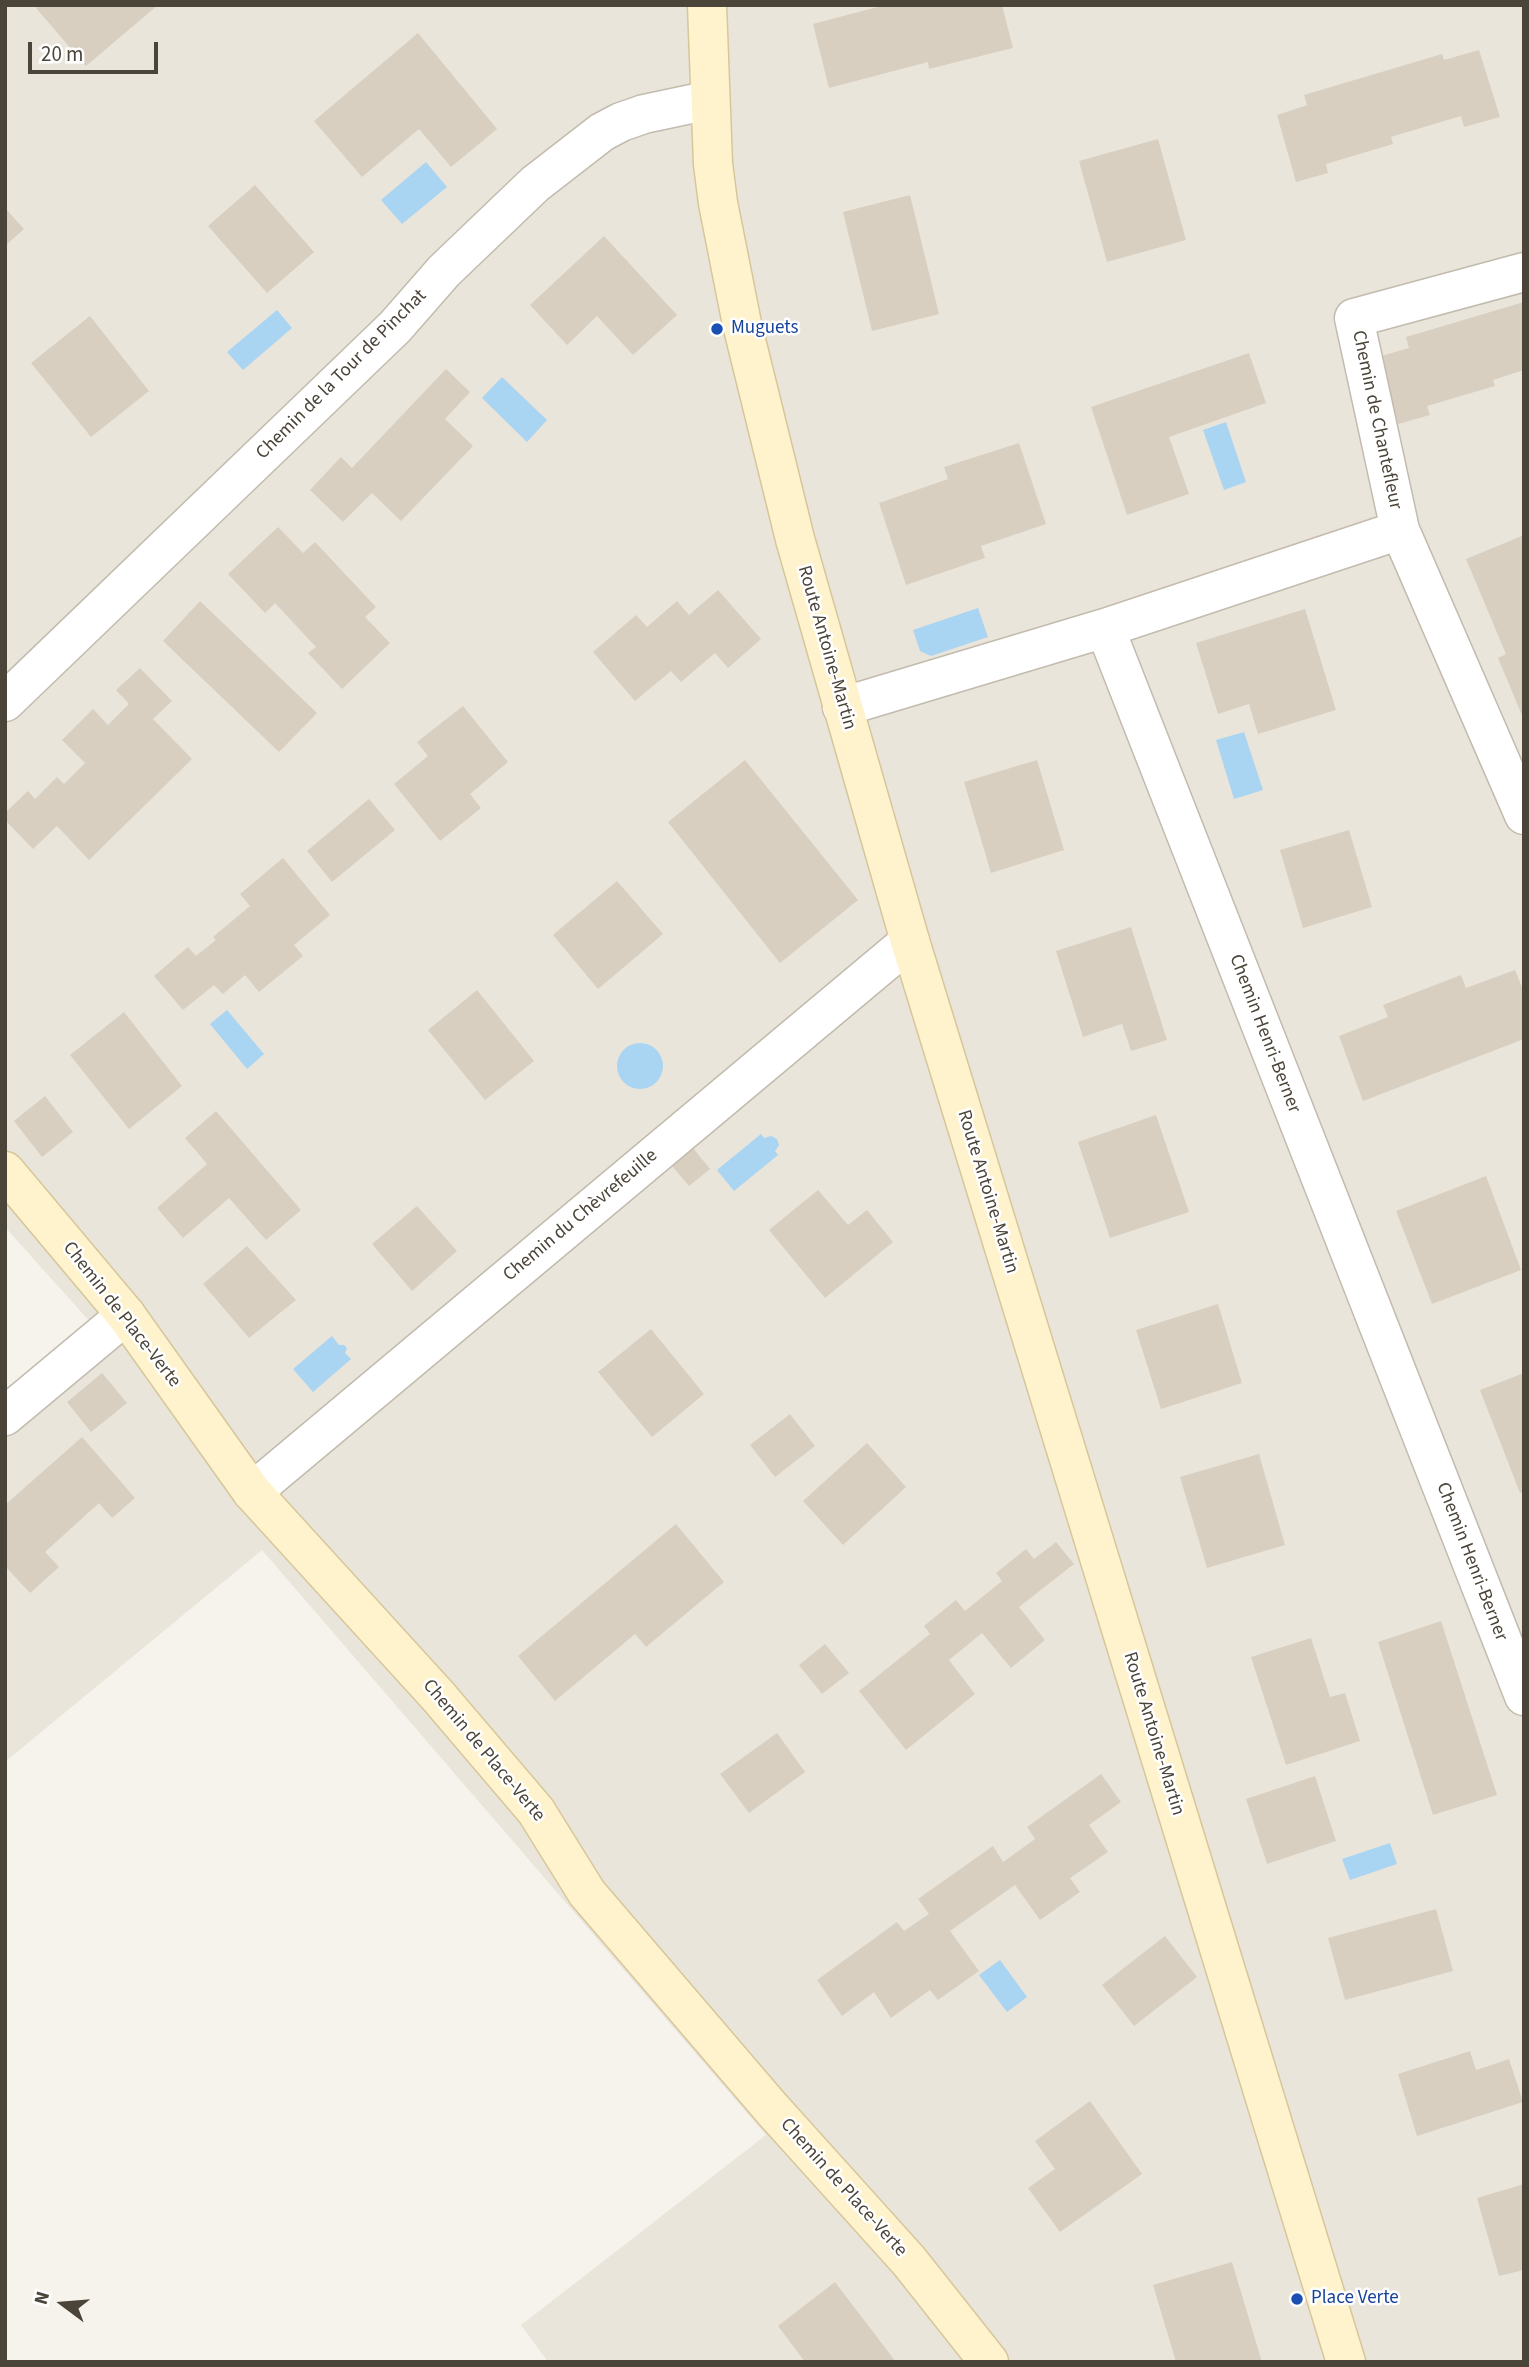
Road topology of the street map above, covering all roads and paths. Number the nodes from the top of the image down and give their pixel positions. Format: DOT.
graph roads {
  1 [pos="706,5"];
  2 [pos="710,100"];
  3 [pos="1524,272"];
  4 [pos="1400,530"];
  5 [pos="1105,628"];
  6 [pos="5,702"];
  7 [pos="842,707"];
  8 [pos="1524,815"];
  9 [pos="910,941"];
  10 [pos="5,1171"];
  11 [pos="126,1315"];
  12 [pos="5,1416"];
  13 [pos="252,1492"];
  14 [pos="1524,1696"];
  15 [pos="989,2362"];
  16 [pos="1346,2362"];
  1 -- 2 [label="street, Route Antoine-Martin"];
  2 -- 6 [label="street, Chemin de la Tour de Pinchat"];
  2 -- 7 [label="street, Route Antoine-Martin"];
  3 -- 4 [label="street, Chemin de Chantefleur"];
  4 -- 5 [label="street, Chemin de Chantefleur"];
  4 -- 8 [label="street, Chemin de Chantefleur"];
  5 -- 7 [label="street"];
  5 -- 14 [label="street, Chemin Henri-Berner"];
  7 -- 9 [label="street, Route Antoine-Martin"];
  9 -- 13 [label="street, Chemin du Chèvrefeuille"];
  9 -- 16 [label="street, Route Antoine-Martin"];
  10 -- 11 [label="street, Chemin de Place-Verte"];
  11 -- 12 [label="street"];
  11 -- 13 [label="street, Chemin de Place-Verte"];
  13 -- 15 [label="street, Chemin de Place-Verte"];
}
